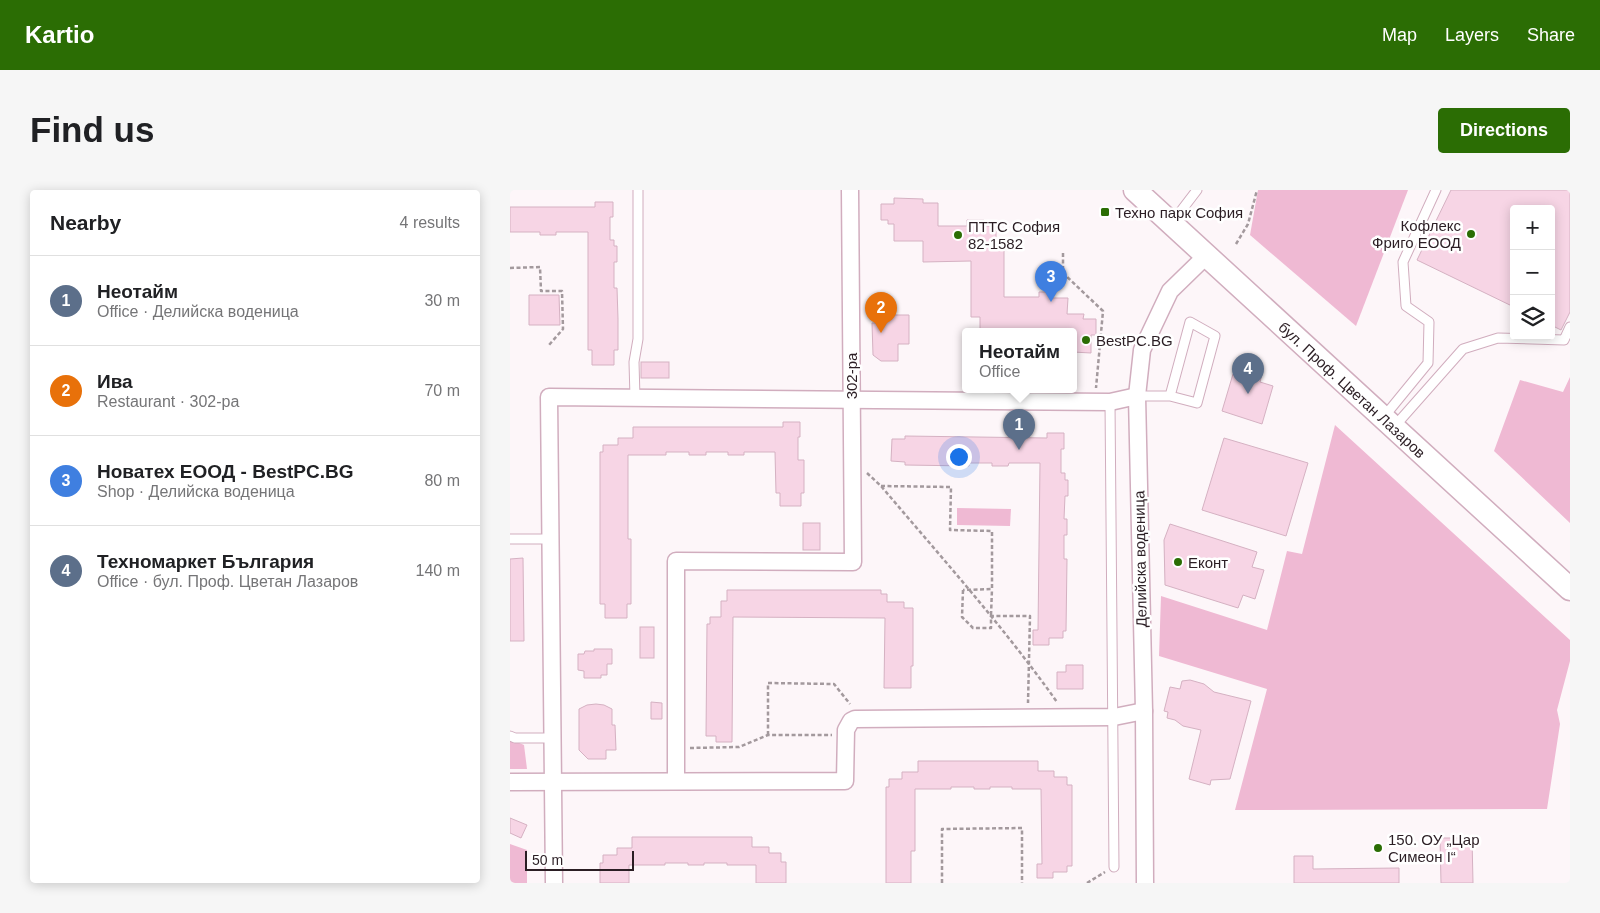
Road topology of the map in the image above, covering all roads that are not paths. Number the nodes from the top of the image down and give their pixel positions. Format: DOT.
graph roads {
  1 [pos="638,190"];
  2 [pos="850,190"];
  3 [pos="1135,190"];
  4 [pos="1197,190"];
  5 [pos="1436,190"];
  6 [pos="1171,224"];
  7 [pos="1206,256"];
  8 [pos="1570,327"];
  9 [pos="1137,396"];
  10 [pos="1170,396"];
  11 [pos="635,398"];
  12 [pos="852,400"];
  13 [pos="1103,402"];
  14 [pos="1388,423"];
  15 [pos="510,539"];
  16 [pos="551,539"];
  17 [pos="1570,589"];
  18 [pos="1144,711"];
  19 [pos="1114,717"];
  20 [pos="510,736"];
  21 [pos="553,738"];
  22 [pos="676,781"];
  23 [pos="553,782"];
  24 [pos="511,783"];
  25 [pos="1114,867"];
  26 [pos="554,883"];
  27 [pos="1145,883"];
  1 -- 11 [label="lane"];
  2 -- 12 [label="street, 302-ра"];
  3 -- 6 [label="main road, бул. Проф. Цветан Лазаров"];
  4 -- 6 [label="lane"];
  5 -- 14 [label="lane"];
  6 -- 7 [label="main road, бул. Проф. Цветан Лазаров"];
  7 -- 9 [label="street, Делийска воденица"];
  7 -- 14 [label="main road, бул. Проф. Цветан Лазаров"];
  8 -- 14 [label="lane"];
  9 -- 10 [label="lane"];
  9 -- 13 [label="street"];
  9 -- 18 [label="street, Делийска воденица"];
  10 -- 10 [label="lane"];
  11 -- 12 [label="street"];
  11 -- 16 [label="street"];
  12 -- 13 [label="street"];
  12 -- 22 [label="street, 302-ра"];
  13 -- 19 [label="lane"];
  14 -- 17 [label="main road, бул. Проф. Цветан Лазаров"];
  15 -- 16 [label="lane"];
  16 -- 21 [label="street"];
  18 -- 19 [label="street"];
  18 -- 27 [label="street, Делийска воденица"];
  19 -- 22 [label="street"];
  19 -- 25 [label="lane"];
  20 -- 21 [label="lane"];
  21 -- 23 [label="street"];
  22 -- 23 [label="street"];
  23 -- 24 [label="street"];
  23 -- 26 [label="street"];
}
